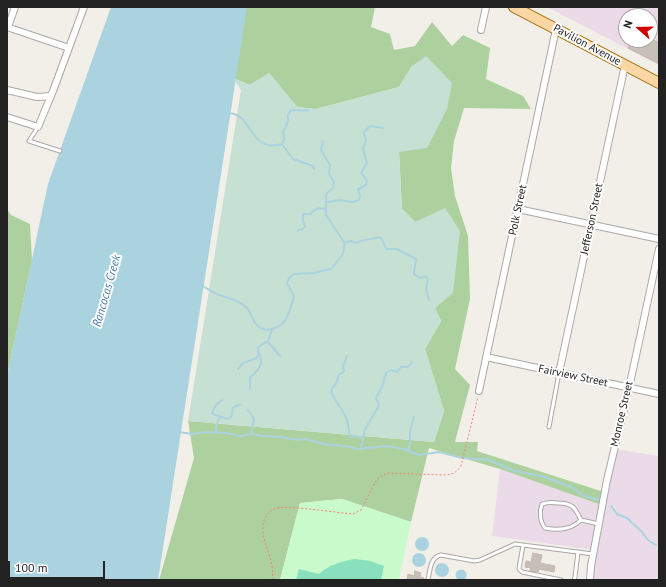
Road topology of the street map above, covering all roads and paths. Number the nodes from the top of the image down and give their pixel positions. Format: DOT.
graph roads {
  1 [pos="15,7"];
  2 [pos="84,7"];
  3 [pos="486,7"];
  4 [pos="514,7"];
  5 [pos="7,27"];
  6 [pos="556,29"];
  7 [pos="481,30"];
  8 [pos="69,48"];
  9 [pos="625,65"];
  10 [pos="659,83"];
  11 [pos="7,90"];
  12 [pos="51,96"];
  13 [pos="7,117"];
  14 [pos="38,127"];
  15 [pos="60,151"];
  16 [pos="518,209"];
  17 [pos="591,224"];
  18 [pos="659,239"];
  19 [pos="659,249"];
  20 [pos="486,357"];
  21 [pos="559,373"];
  22 [pos="629,388"];
  23 [pos="479,391"];
  24 [pos="659,394"];
  25 [pos="549,428"];
  26 [pos="581,520"];
  27 [pos="599,524"];
  28 [pos="523,545"];
  29 [pos="578,552"];
  30 [pos="593,554"];
  31 [pos="272,580"];
  32 [pos="428,580"];
  33 [pos="561,580"];
  34 [pos="574,580"];
  35 [pos="590,580"];
  1 -- 5 [label="street"];
  2 -- 8 [label="street"];
  3 -- 7 [label="street"];
  4 -- 6 [label="main road, Pavilion Avenue"];
  5 -- 8 [label="street"];
  6 -- 9 [label="main road, Pavilion Avenue"];
  6 -- 16 [label="street, Polk Street"];
  8 -- 12 [label="street"];
  9 -- 10 [label="main road, Pavilion Avenue"];
  9 -- 17 [label="street, Jefferson Street"];
  11 -- 12 [label="street"];
  12 -- 14 [label="street"];
  13 -- 14 [label="street"];
  14 -- 15 [label="lane"];
  16 -- 17 [label="street"];
  16 -- 20 [label="street, Polk Street"];
  17 -- 18 [label="street"];
  17 -- 21 [label="street, Jefferson Street"];
  19 -- 22 [label="street, Monroe Street"];
  20 -- 21 [label="street, Fairview Street"];
  20 -- 23 [label="street, Polk Street"];
  21 -- 22 [label="street, Fairview Street"];
  21 -- 25 [label="lane"];
  22 -- 24 [label="street, Fairview Street"];
  22 -- 27 [label="street, Monroe Street"];
  23 -- 31 [label="path"];
  26 -- 26 [label="lane"];
  26 -- 27 [label="lane"];
  27 -- 30 [label="street, Monroe Street"];
  28 -- 29 [label="lane"];
  28 -- 32 [label="lane"];
  28 -- 33 [label="lane"];
  29 -- 30 [label="lane"];
  29 -- 34 [label="lane"];
  30 -- 35 [label="street, Monroe Street"];
}
